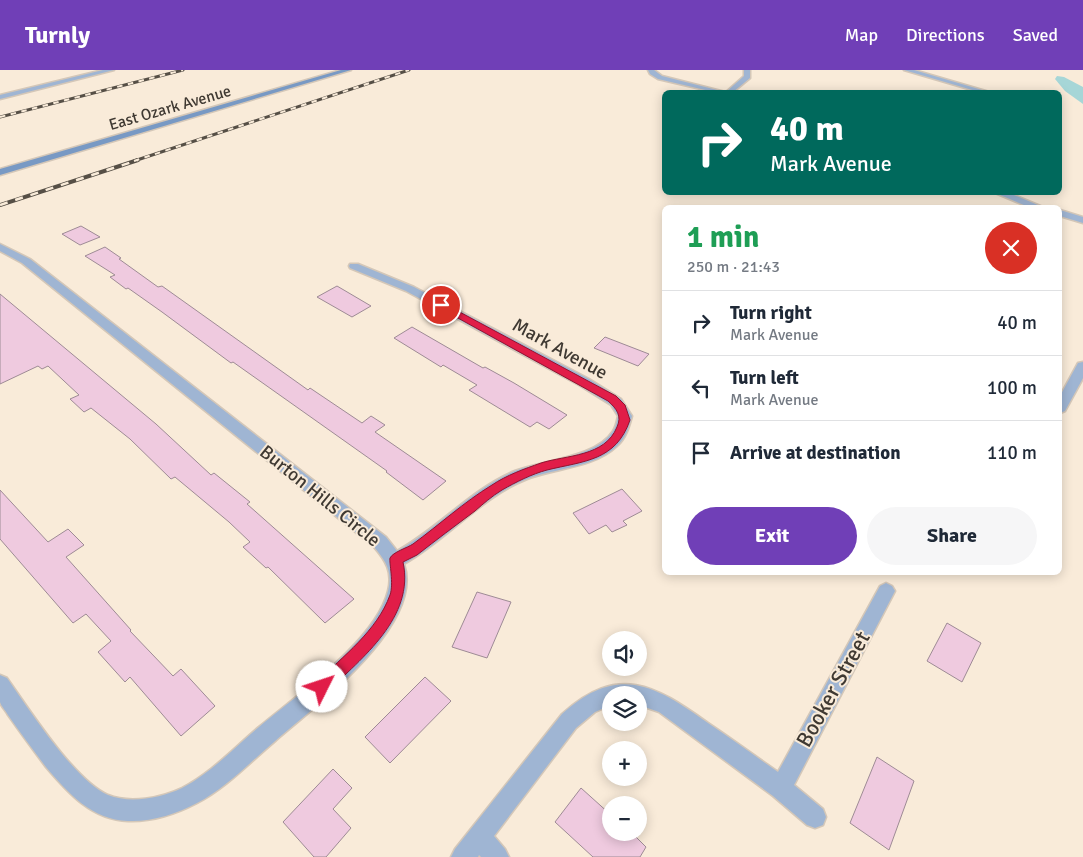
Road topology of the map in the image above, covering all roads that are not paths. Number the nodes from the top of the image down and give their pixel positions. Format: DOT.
graph roads {
  1 [pos="111,70"];
  2 [pos="348,70"];
  3 [pos="651,70"];
  4 [pos="747,70"];
  5 [pos="906,70"];
  6 [pos="712,90"];
  7 [pos="731,90"];
  8 [pos="952,90"];
  9 [pos="978,90"];
  10 [pos="1,96"];
  11 [pos="0,172"];
  12 [pos="1005,195"];
  13 [pos="1033,205"];
  14 [pos="1062,215"];
  15 [pos="1083,220"];
  16 [pos="0,247"];
  17 [pos="354,266"];
  18 [pos="1083,366"];
  19 [pos="1062,404"];
  20 [pos="396,560"];
  21 [pos="886,591"];
  22 [pos="0,685"];
  23 [pos="602,696"];
  24 [pos="647,698"];
  25 [pos="781,788"];
  26 [pos="815,817"];
  27 [pos="479,837"];
  28 [pos="463,857"];
  29 [pos="497,857"];
  1 -- 10 [label="street"];
  2 -- 11 [label="main road, East Ozark Avenue"];
  3 -- 6 [label="street"];
  4 -- 7 [label="street"];
  5 -- 8 [label="street"];
  5 -- 9 [label="street"];
  12 -- 13 [label="street"];
  14 -- 15 [label="street"];
  16 -- 20 [label="street, Burton Hills Circle"];
  17 -- 20 [label="street, Mark Avenue"];
  18 -- 19 [label="street"];
  20 -- 22 [label="street, Burton Hills Circle"];
  21 -- 25 [label="street, Booker Street"];
  23 -- 27 [label="street"];
  24 -- 25 [label="street"];
  25 -- 26 [label="street"];
  27 -- 28 [label="street"];
  27 -- 29 [label="street"];
}
